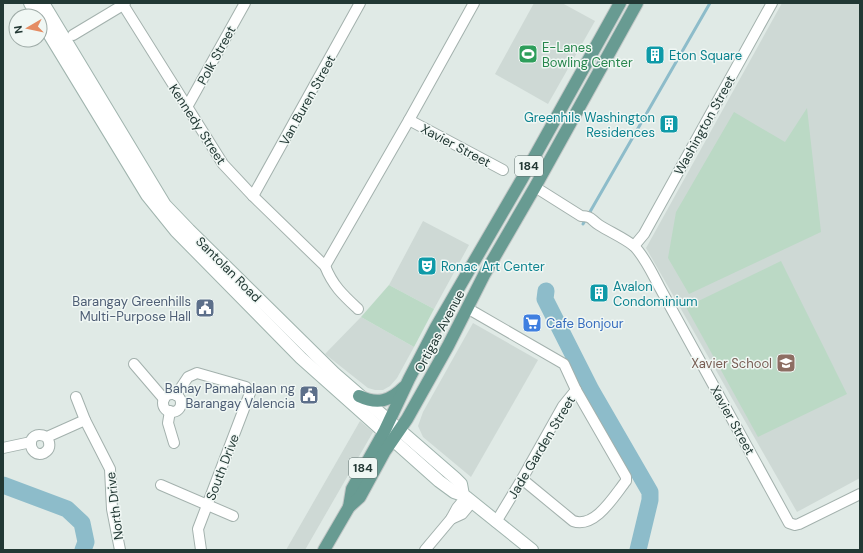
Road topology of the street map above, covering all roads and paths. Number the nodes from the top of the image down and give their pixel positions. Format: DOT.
graph roads {
  1 [pos="43,3"];
  2 [pos="245,3"];
  3 [pos="360,3"];
  4 [pos="474,3"];
  5 [pos="620,3"];
  6 [pos="637,3"];
  7 [pos="772,3"];
  8 [pos="123,4"];
  9 [pos="48,32"];
  10 [pos="73,35"];
  11 [pos="186,107"];
  12 [pos="409,120"];
  13 [pos="503,170"];
  14 [pos="535,187"];
  15 [pos="253,196"];
  16 [pos="634,246"];
  17 [pos="325,266"];
  18 [pos="467,308"];
  19 [pos="358,309"];
  20 [pos="134,364"];
  21 [pos="406,384"];
  22 [pos="576,390"];
  23 [pos="176,395"];
  24 [pos="359,396"];
  25 [pos="76,397"];
  26 [pos="164,399"];
  27 [pos="170,411"];
  28 [pos="85,420"];
  29 [pos="391,431"];
  30 [pos="47,437"];
  31 [pos="30,442"];
  32 [pos="174,443"];
  33 [pos="3,448"];
  34 [pos="522,479"];
  35 [pos="162,485"];
  36 [pos="860,494"];
  37 [pos="467,498"];
  38 [pos="207,505"];
  39 [pos="232,516"];
  40 [pos="496,522"];
  41 [pos="120,550"];
  42 [pos="201,550"];
  43 [pos="324,550"];
  44 [pos="425,550"];
  45 [pos="532,550"];
  1 -- 24 [label="main road, Santolan Road"];
  2 -- 11 [label="street, Polk Street"];
  3 -- 15 [label="street, Van Buren Street"];
  4 -- 12 [label="street"];
  5 -- 21 [label="main road, Ortigas Avenue / 184"];
  6 -- 14 [label="main road, Ortigas Avenue / 184"];
  7 -- 16 [label="street, Washington Street"];
  8 -- 10 [label="street"];
  8 -- 11 [label="street, Kennedy Street"];
  9 -- 29 [label="main road, Santolan Road"];
  11 -- 15 [label="street, Kennedy Street"];
  12 -- 13 [label="street, Xavier Street"];
  12 -- 17 [label="street"];
  14 -- 16 [label="street, Xavier Street"];
  14 -- 18 [label="main road, Ortigas Avenue / 184"];
  15 -- 17 [label="street, Kennedy Street"];
  16 -- 36 [label="street, Xavier Street"];
  17 -- 19 [label="street, Kennedy Street"];
  18 -- 22 [label="street, Jade Garden Street"];
  18 -- 29 [label="main road, Ortigas Avenue / 184"];
  20 -- 26 [label="street"];
  21 -- 24 [label="main road"];
  21 -- 29 [label="main road, Ortigas Avenue / 184"];
  22 -- 34 [label="street, Jade Garden Street"];
  22 -- 34 [label="street"];
  23 -- 26 [label="street"];
  23 -- 27 [label="street"];
  23 -- 38 [label="street, South Drive"];
  24 -- 29 [label="main road, Santolan Road"];
  25 -- 28 [label="street, North Drive"];
  26 -- 27 [label="street"];
  27 -- 32 [label="street"];
  28 -- 30 [label="street"];
  28 -- 41 [label="street, North Drive"];
  29 -- 37 [label="main road, Santolan Road"];
  29 -- 43 [label="main road, 184"];
  30 -- 31 [label="street"];
  30 -- 31 [label="street"];
  31 -- 33 [label="street"];
  34 -- 40 [label="street, Jade Garden Street"];
  35 -- 38 [label="street"];
  37 -- 40 [label="main road, Santolan Road"];
  37 -- 44 [label="street"];
  38 -- 39 [label="street"];
  38 -- 42 [label="street, South Drive"];
  40 -- 45 [label="main road, Santolan Road"];
}
